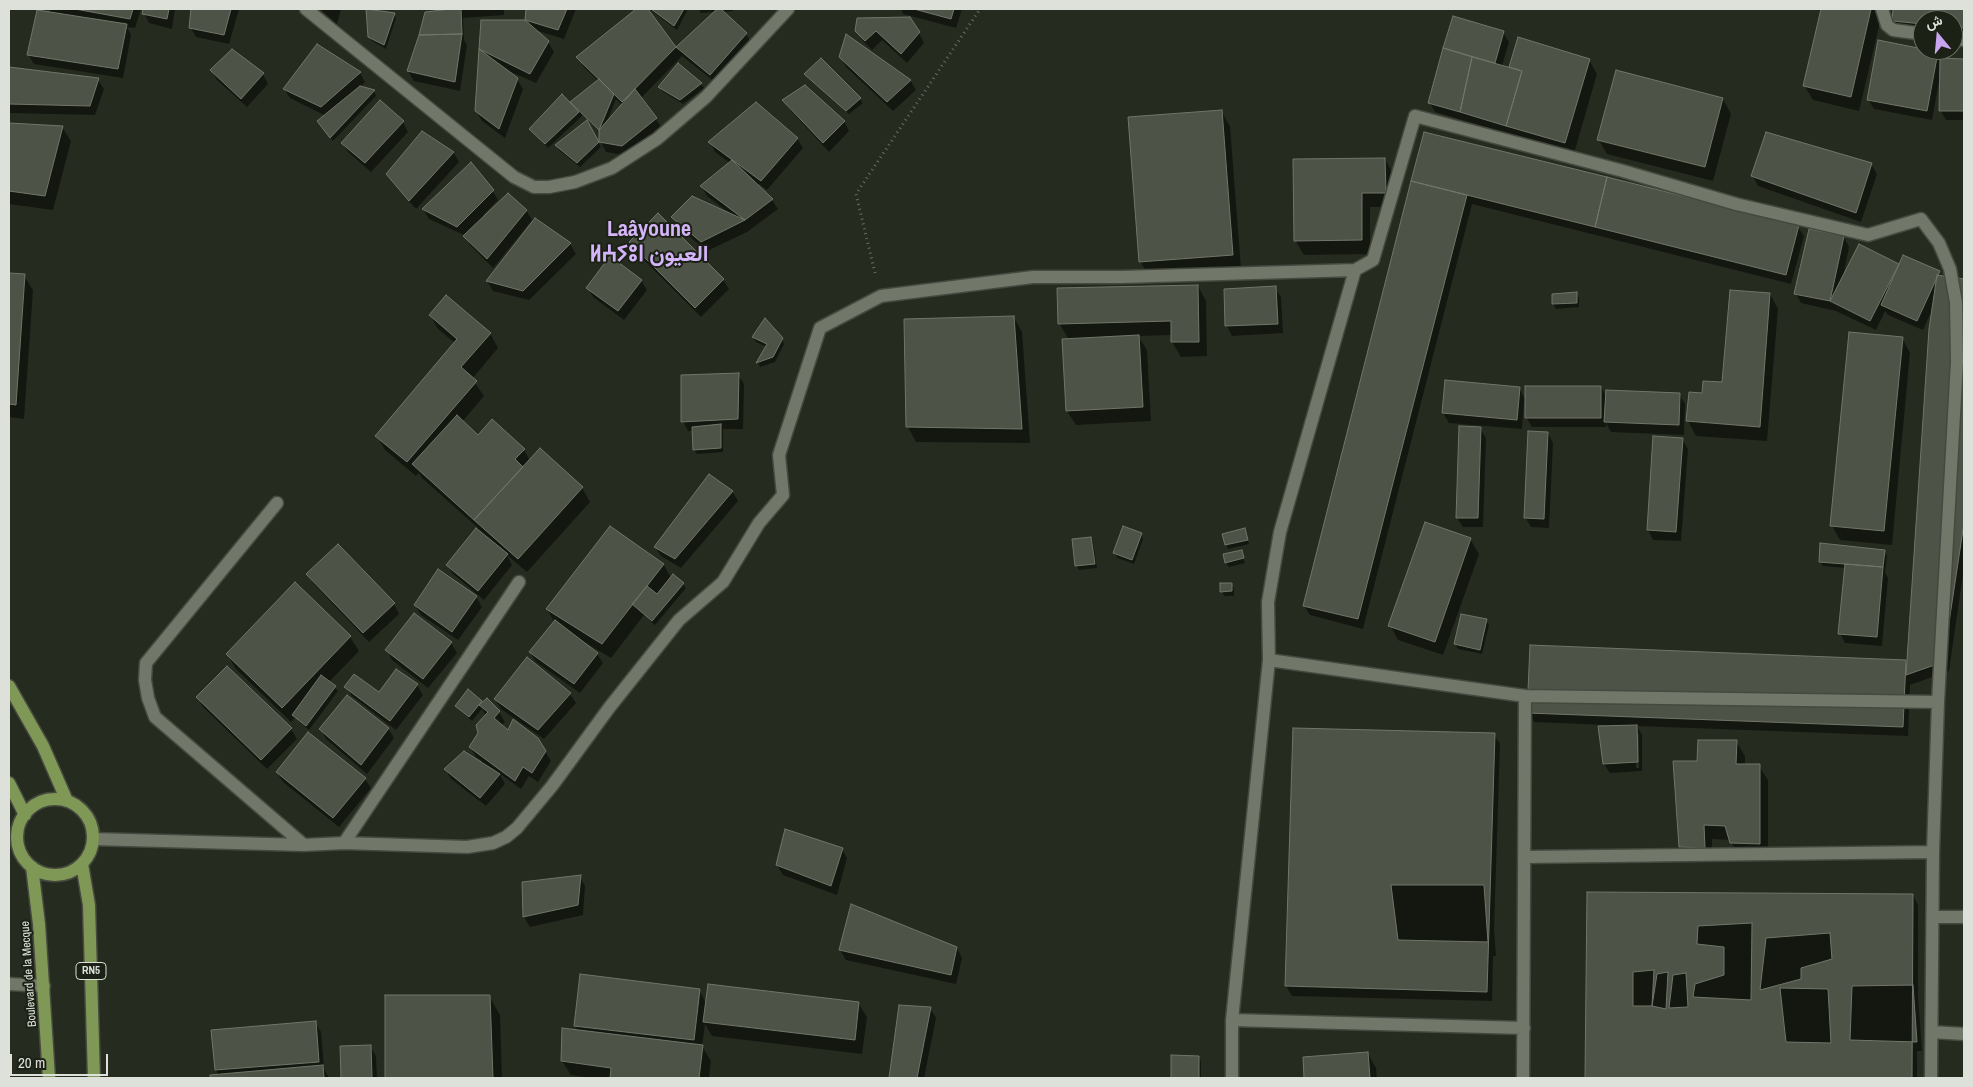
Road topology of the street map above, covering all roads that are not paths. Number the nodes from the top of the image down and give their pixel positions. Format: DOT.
graph roads {
  1 [pos="306,9"];
  2 [pos="788,9"];
  3 [pos="1882,9"];
  4 [pos="1913,33"];
  5 [pos="1355,270"];
  6 [pos="277,503"];
  7 [pos="519,582"];
  8 [pos="1269,660"];
  9 [pos="9,686"];
  10 [pos="1525,696"];
  11 [pos="1938,702"];
  12 [pos="9,783"];
  13 [pos="67,801"];
  14 [pos="25,815"];
  15 [pos="93,839"];
  16 [pos="344,843"];
  17 [pos="304,845"];
  18 [pos="1933,852"];
  19 [pos="1524,857"];
  20 [pos="82,864"];
  21 [pos="32,867"];
  22 [pos="1932,917"];
  23 [pos="1964,917"];
  24 [pos="9,984"];
  25 [pos="44,986"];
  26 [pos="1232,1020"];
  27 [pos="1524,1028"];
  28 [pos="1932,1032"];
  29 [pos="1964,1034"];
  30 [pos="49,1078"];
  31 [pos="94,1078"];
  32 [pos="1232,1078"];
  33 [pos="1523,1078"];
  34 [pos="1932,1078"];
  1 -- 2 [label="street"];
  3 -- 4 [label="street"];
  5 -- 8 [label="street"];
  5 -- 11 [label="street"];
  5 -- 16 [label="street"];
  6 -- 17 [label="street"];
  7 -- 16 [label="street"];
  8 -- 10 [label="street"];
  8 -- 26 [label="street"];
  9 -- 13 [label="main road"];
  10 -- 11 [label="street"];
  10 -- 19 [label="street"];
  11 -- 18 [label="street"];
  12 -- 14 [label="main road"];
  13 -- 14 [label="main road"];
  13 -- 15 [label="main road"];
  14 -- 21 [label="main road"];
  15 -- 17 [label="street"];
  15 -- 20 [label="main road"];
  16 -- 17 [label="street"];
  18 -- 19 [label="street"];
  18 -- 22 [label="street"];
  19 -- 27 [label="street"];
  20 -- 21 [label="main road"];
  20 -- 31 [label="main road, RN5"];
  21 -- 25 [label="main road, Boulevard de la Mecque"];
  22 -- 23 [label="street"];
  22 -- 28 [label="street"];
  24 -- 25 [label="street"];
  25 -- 30 [label="main road, Boulevard de la Mecque"];
  26 -- 27 [label="street"];
  26 -- 32 [label="street"];
  27 -- 33 [label="street"];
  28 -- 29 [label="street"];
  28 -- 34 [label="street"];
}
